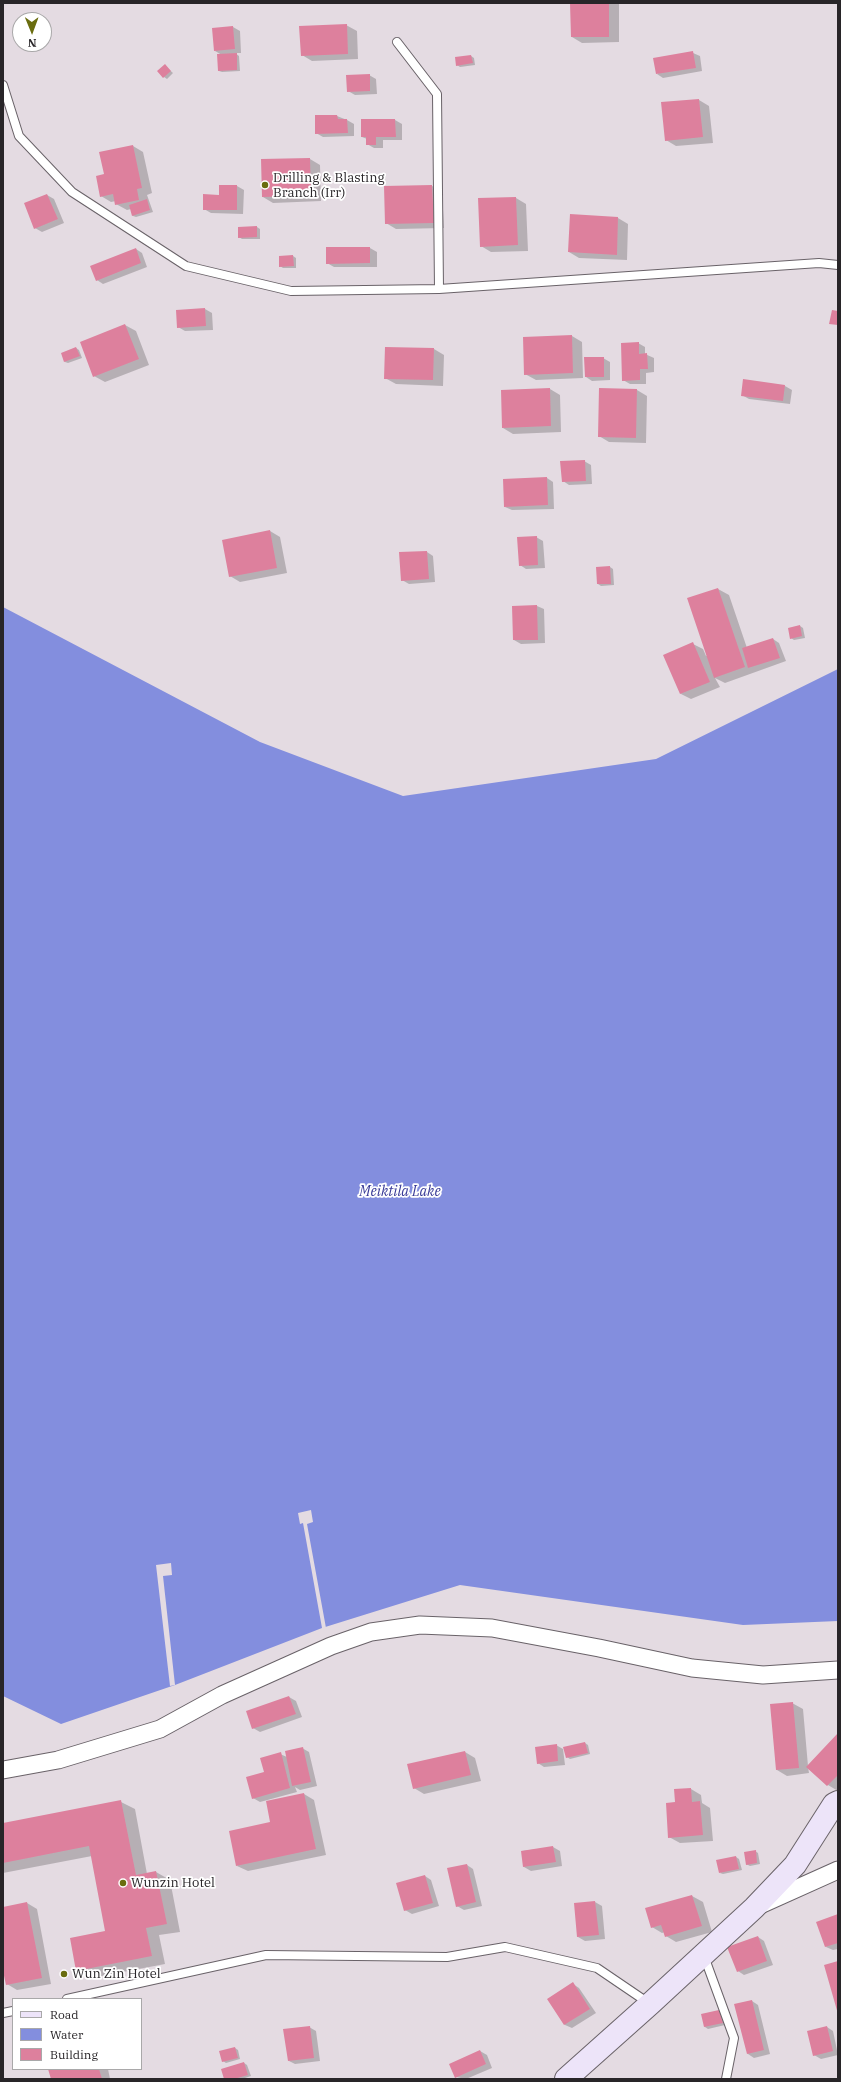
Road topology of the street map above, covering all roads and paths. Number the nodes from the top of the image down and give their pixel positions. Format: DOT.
graph roads {
  1 [pos="397,42"];
  2 [pos="3,85"];
  3 [pos="838,265"];
  4 [pos="439,289"];
  5 [pos="838,1670"];
  6 [pos="3,1770"];
  7 [pos="838,1802"];
  8 [pos="838,1870"];
  9 [pos="754,1908"];
  10 [pos="703,1953"];
  11 [pos="72,1998"];
  12 [pos="650,2004"];
  13 [pos="566,2079"];
  14 [pos="726,2079"];
  1 -- 4 [label="lane"];
  2 -- 4 [label="lane"];
  3 -- 4 [label="lane"];
  5 -- 6 [label="street"];
  7 -- 9 [label="street"];
  8 -- 9 [label="street"];
  9 -- 10 [label="street"];
  10 -- 12 [label="street"];
  10 -- 14 [label="lane"];
  11 -- 12 [label="lane"];
  12 -- 13 [label="street"];
}
